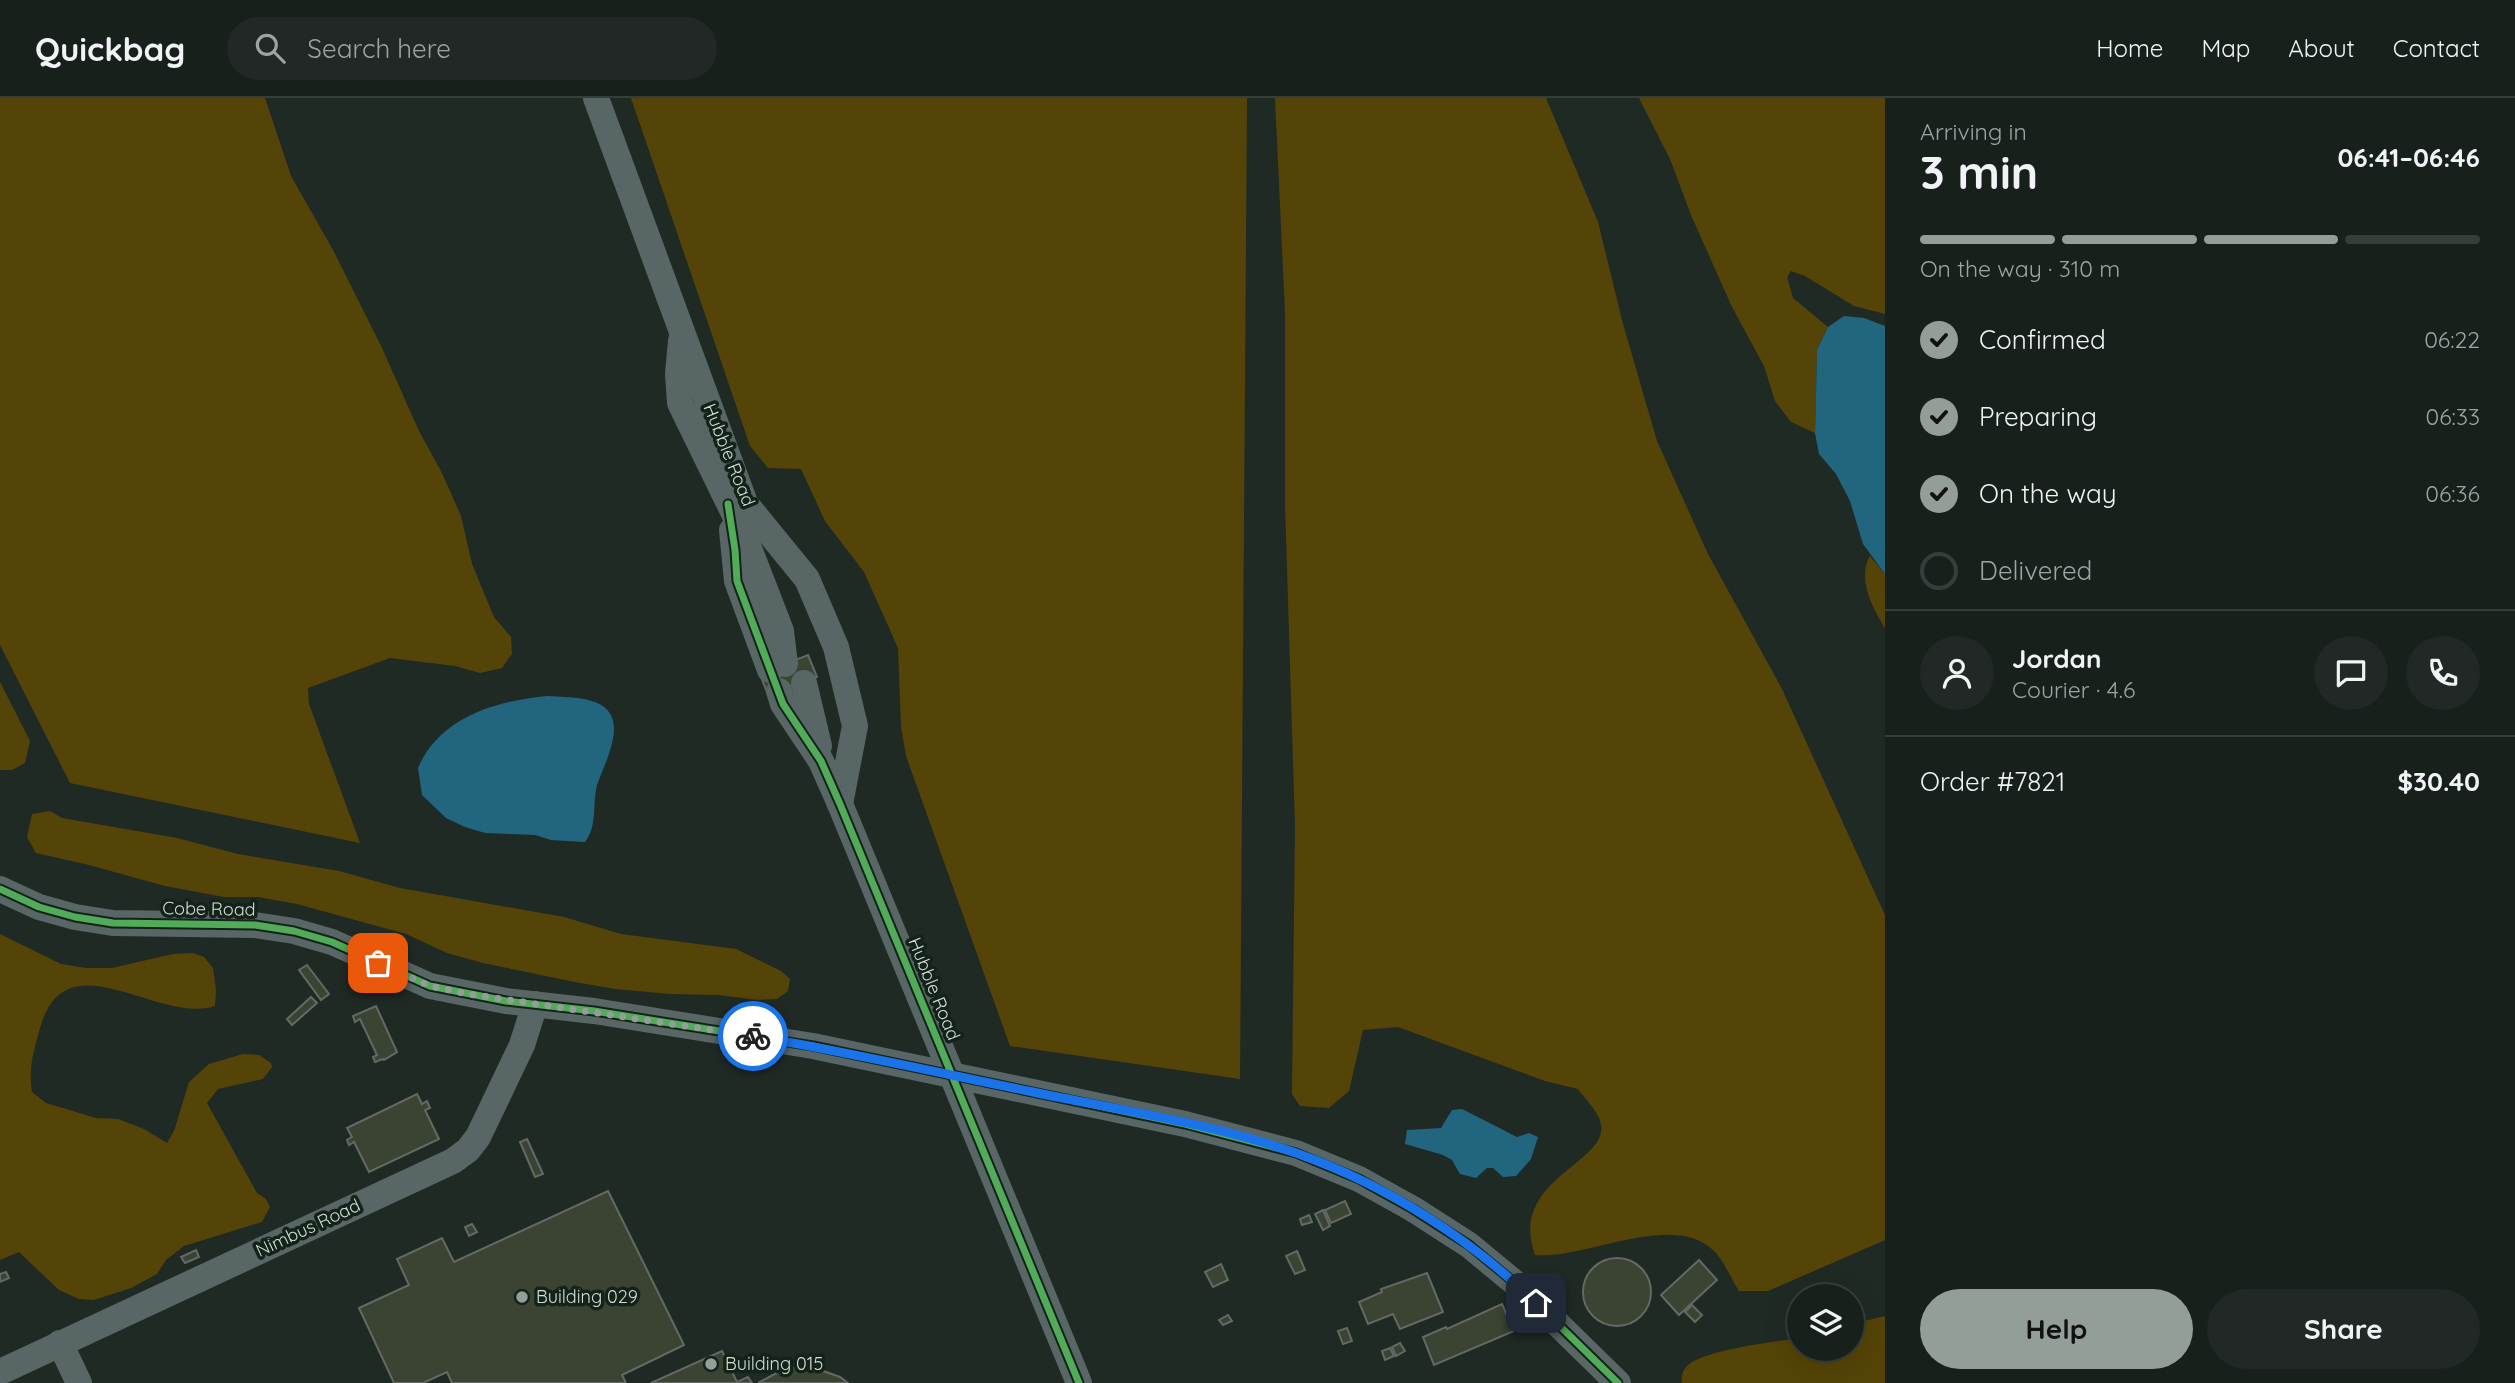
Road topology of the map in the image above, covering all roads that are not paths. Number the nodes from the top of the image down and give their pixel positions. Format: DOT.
graph roads {
  1 [pos="596,98"];
  2 [pos="682,333"];
  3 [pos="728,504"];
  4 [pos="788,676"];
  5 [pos="821,761"];
  6 [pos="840,804"];
  7 [pos="0,888"];
  8 [pos="535,1004"];
  9 [pos="951,1075"];
  10 [pos="60,1343"];
  11 [pos="0,1372"];
  12 [pos="79,1383"];
  13 [pos="1079,1383"];
  14 [pos="1618,1383"];
  1 -- 2 [label="street, Hubble Road"];
  2 -- 3 [label="street, Hubble Road"];
  2 -- 6 [label="street, Hubble Road"];
  3 -- 4 [label="street, Hubble Road"];
  3 -- 4 [label="street, Hubble Road"];
  4 -- 5 [label="street, Hubble Road"];
  4 -- 5 [label="street, Hubble Road"];
  5 -- 6 [label="street, Hubble Road"];
  6 -- 9 [label="street, Hubble Road"];
  7 -- 8 [label="street, Cobe Road"];
  8 -- 9 [label="street, Cobe Road"];
  8 -- 10 [label="street, Nimbus Road"];
  9 -- 13 [label="street, Hubble Road"];
  9 -- 14 [label="street, Cobe Road"];
  10 -- 11 [label="street, Nimbus Road"];
  10 -- 12 [label="street"];
}
